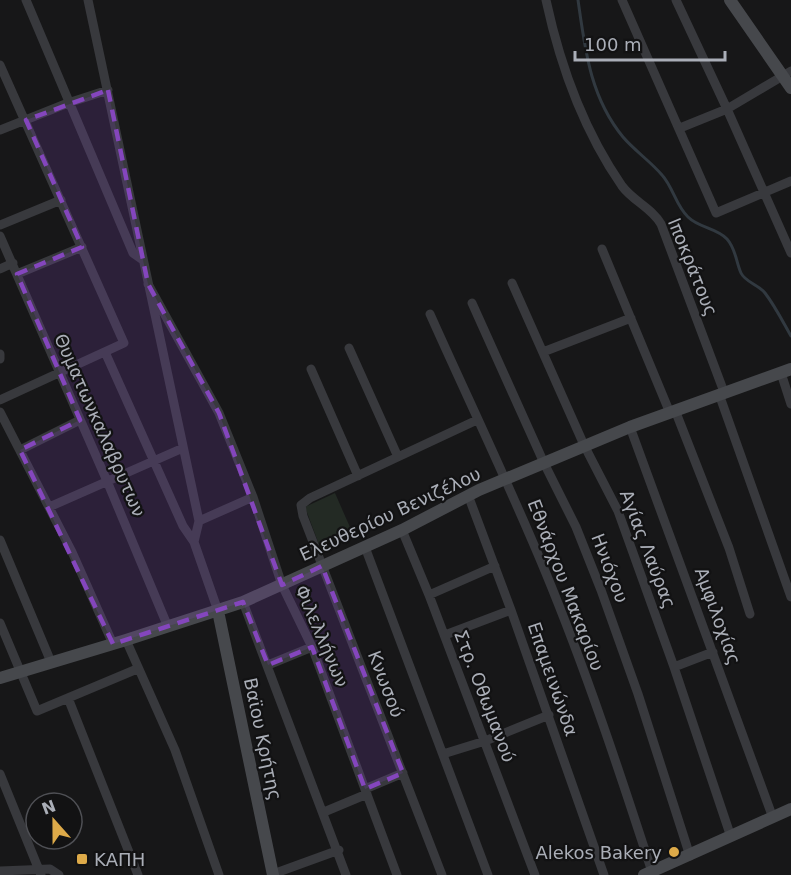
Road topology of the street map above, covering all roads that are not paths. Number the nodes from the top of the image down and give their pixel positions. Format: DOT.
graph roads {
  1 [pos="26,0"];
  2 [pos="88,0"];
  3 [pos="546,0"];
  4 [pos="622,0"];
  5 [pos="676,0"];
  6 [pos="730,0"];
  7 [pos="0,65"];
  8 [pos="786,73"];
  9 [pos="791,88"];
  10 [pos="108,90"];
  11 [pos="69,103"];
  12 [pos="727,109"];
  13 [pos="26,120"];
  14 [pos="680,128"];
  15 [pos="0,130"];
  16 [pos="791,181"];
  17 [pos="764,192"];
  18 [pos="61,200"];
  19 [pos="0,225"];
  20 [pos="0,236"];
  21 [pos="81,247"];
  22 [pos="602,249"];
  23 [pos="791,253"];
  24 [pos="143,260"];
  25 [pos="13,263"];
  26 [pos="0,268"];
  27 [pos="17,274"];
  28 [pos="512,283"];
  29 [pos="148,284"];
  30 [pos="472,303"];
  31 [pos="430,314"];
  32 [pos="631,318"];
  33 [pos="349,348"];
  34 [pos="105,352"];
  35 [pos="543,352"];
  36 [pos="0,354"];
  37 [pos="0,359"];
  38 [pos="311,369"];
  39 [pos="786,371"];
  40 [pos="59,373"];
  41 [pos="722,393"];
  42 [pos="0,400"];
  43 [pos="791,404"];
  44 [pos="672,411"];
  45 [pos="0,412"];
  46 [pos="80,420"];
  47 [pos="477,420"];
  48 [pos="630,427"];
  49 [pos="584,445"];
  50 [pos="183,448"];
  51 [pos="20,450"];
  52 [pos="398,457"];
  53 [pos="153,459"];
  54 [pos="544,462"];
  55 [pos="358,476"];
  56 [pos="506,479"];
  57 [pos="107,481"];
  58 [pos="468,495"];
  59 [pos="253,497"];
  60 [pos="49,507"];
  61 [pos="199,521"];
  62 [pos="402,530"];
  63 [pos="0,540"];
  64 [pos="194,542"];
  65 [pos="364,547"];
  66 [pos="322,566"];
  67 [pos="495,566"];
  68 [pos="282,585"];
  69 [pos="429,595"];
  70 [pos="791,597"];
  71 [pos="243,602"];
  72 [pos="512,610"];
  73 [pos="218,611"];
  74 [pos="750,614"];
  75 [pos="0,623"];
  76 [pos="168,627"];
  77 [pos="444,635"];
  78 [pos="126,640"];
  79 [pos="113,644"];
  80 [pos="312,647"];
  81 [pos="713,652"];
  82 [pos="51,662"];
  83 [pos="268,665"];
  84 [pos="674,667"];
  85 [pos="137,669"];
  86 [pos="20,672"];
  87 [pos="0,678"];
  88 [pos="68,698"];
  89 [pos="549,715"];
  90 [pos="485,741"];
  91 [pos="443,754"];
  92 [pos="403,773"];
  93 [pos="0,774"];
  94 [pos="366,791"];
  95 [pos="791,810"];
  96 [pos="324,812"];
  97 [pos="773,818"];
  98 [pos="731,837"];
  99 [pos="339,850"];
  100 [pos="690,856"];
  101 [pos="0,871"];
  102 [pos="40,873"];
  103 [pos="273,874"];
  104 [pos="650,874"];
  105 [pos="59,875"];
  106 [pos="138,875"];
  107 [pos="219,875"];
  108 [pos="346,875"];
  109 [pos="397,875"];
  110 [pos="442,875"];
  111 [pos="488,875"];
  112 [pos="535,875"];
  113 [pos="604,875"];
  1 -- 11 [label="street"];
  2 -- 10 [label="street"];
  3 -- 41 [label="street, Ιποκράτους"];
  4 -- 14 [label="street"];
  5 -- 12 [label="street"];
  6 -- 8 [label="street"];
  7 -- 13 [label="street"];
  8 -- 9 [label="street"];
  8 -- 12 [label="street"];
  10 -- 11 [label="street"];
  10 -- 24 [label="street"];
  11 -- 13 [label="street"];
  11 -- 24 [label="street"];
  12 -- 14 [label="street"];
  12 -- 17 [label="street"];
  13 -- 15 [label="street"];
  13 -- 18 [label="street"];
  14 -- 17 [label="street"];
  16 -- 17 [label="street"];
  17 -- 23 [label="street"];
  18 -- 19 [label="street"];
  18 -- 21 [label="street"];
  20 -- 25 [label="street, Θυματωνκαλαβρυτων"];
  21 -- 27 [label="street"];
  21 -- 34 [label="street"];
  22 -- 32 [label="street"];
  24 -- 29 [label="street"];
  25 -- 26 [label="street"];
  25 -- 27 [label="street, Θυματωνκαλαβρυτων"];
  27 -- 40 [label="street, Θυματωνκαλαβρυτων"];
  28 -- 35 [label="street, Αγίας Λαύρας"];
  29 -- 50 [label="street"];
  29 -- 59 [label="street, Φιλελλήνων"];
  30 -- 54 [label="street, Ηνιόχου"];
  31 -- 47 [label="street, Εθνάρχου Μακαρίου"];
  32 -- 35 [label="street"];
  32 -- 44 [label="street"];
  33 -- 52 [label="street"];
  34 -- 40 [label="street"];
  34 -- 53 [label="street"];
  35 -- 49 [label="street, Αγίας Λαύρας"];
  36 -- 37 [label="street"];
  38 -- 55 [label="street"];
  39 -- 41 [label="street, Ελευθερίου Βενιζέλου"];
  39 -- 43 [label="street"];
  40 -- 42 [label="street"];
  40 -- 46 [label="street, Θυματωνκαλαβρυτων"];
  41 -- 44 [label="street, Ελευθερίου Βενιζέλου"];
  41 -- 70 [label="street, Ιποκράτους"];
  44 -- 48 [label="street, Ελευθερίου Βενιζέλου"];
  44 -- 74 [label="street"];
  45 -- 51 [label="street"];
  46 -- 51 [label="street"];
  46 -- 57 [label="street, Θυματωνκαλαβρυτων"];
  47 -- 52 [label="street"];
  47 -- 56 [label="street, Εθνάρχου Μακαρίου"];
  48 -- 49 [label="street, Ελευθερίου Βενιζέλου"];
  48 -- 81 [label="street, Αμφιλοχίας"];
  49 -- 54 [label="street, Ελευθερίου Βενιζέλου"];
  49 -- 84 [label="street, Αγίας Λαύρας"];
  50 -- 53 [label="street"];
  50 -- 61 [label="street"];
  51 -- 60 [label="street"];
  52 -- 55 [label="street"];
  53 -- 57 [label="street"];
  53 -- 64 [label="street"];
  54 -- 56 [label="street, Ελευθερίου Βενιζέλου"];
  54 -- 100 [label="street, Ηνιόχου"];
  55 -- 66 [label="street, Κνωσού"];
  56 -- 58 [label="street, Ελευθερίου Βενιζέλου"];
  56 -- 104 [label="street, Εθνάρχου Μακαρίου"];
  57 -- 60 [label="street"];
  57 -- 76 [label="street, Θυματωνκαλαβρυτων"];
  58 -- 62 [label="street, Ελευθερίου Βενιζέλου"];
  58 -- 67 [label="street, Επαμεινώνδα"];
  59 -- 61 [label="street"];
  59 -- 68 [label="street, Φιλελλήνων"];
  60 -- 79 [label="street"];
  61 -- 64 [label="street"];
  62 -- 65 [label="street, Ελευθερίου Βενιζέλου"];
  62 -- 69 [label="street, Στρ. Οθωμανού"];
  63 -- 82 [label="street"];
  64 -- 73 [label="street"];
  65 -- 66 [label="street, Ελευθερίου Βενιζέλου"];
  65 -- 91 [label="street"];
  66 -- 68 [label="street, Ελευθερίου Βενιζέλου"];
  66 -- 92 [label="street, Κνωσού"];
  67 -- 69 [label="street"];
  67 -- 72 [label="street, Επαμεινώνδα"];
  68 -- 71 [label="street, Ελευθερίου Βενιζέλου"];
  68 -- 80 [label="street, Φιλελλήνων"];
  69 -- 77 [label="street, Στρ. Οθωμανού"];
  71 -- 73 [label="street, Ελευθερίου Βενιζέλου"];
  71 -- 83 [label="street"];
  72 -- 77 [label="street"];
  72 -- 89 [label="street, Επαμεινώνδα"];
  73 -- 76 [label="street, Ελευθερίου Βενιζέλου"];
  73 -- 103 [label="street, Βαϊου Κρήτης"];
  75 -- 86 [label="street"];
  76 -- 78 [label="street, Ελευθερίου Βενιζέλου"];
  77 -- 90 [label="street, Στρ. Οθωμανού"];
  78 -- 79 [label="street, Ελευθερίου Βενιζέλου"];
  78 -- 85 [label="street"];
  79 -- 82 [label="street, Ελευθερίου Βενιζέλου"];
  80 -- 83 [label="street"];
  80 -- 94 [label="street, Φιλελλήνων"];
  81 -- 84 [label="street"];
  81 -- 97 [label="street, Αμφιλοχίας"];
  82 -- 86 [label="street, Ελευθερίου Βενιζέλου"];
  83 -- 96 [label="street"];
  84 -- 98 [label="street, Αγίας Λαύρας"];
  85 -- 88 [label="street"];
  85 -- 107 [label="street"];
  86 -- 87 [label="street, Ελευθερίου Βενιζέλου"];
  86 -- 88 [label="street"];
  88 -- 106 [label="street"];
  89 -- 90 [label="street"];
  89 -- 113 [label="street, Επαμεινώνδα"];
  90 -- 91 [label="street"];
  90 -- 112 [label="street, Στρ. Οθωμανού"];
  91 -- 111 [label="street"];
  92 -- 94 [label="street"];
  92 -- 110 [label="street, Κνωσού"];
  93 -- 102 [label="street"];
  94 -- 96 [label="street"];
  94 -- 109 [label="street, Φιλελλήνων"];
  95 -- 97 [label="street"];
  96 -- 99 [label="street"];
  97 -- 98 [label="street"];
  98 -- 100 [label="street"];
  99 -- 103 [label="street"];
  99 -- 108 [label="street"];
  100 -- 104 [label="street"];
  101 -- 102 [label="street"];
  102 -- 105 [label="street"];
}
